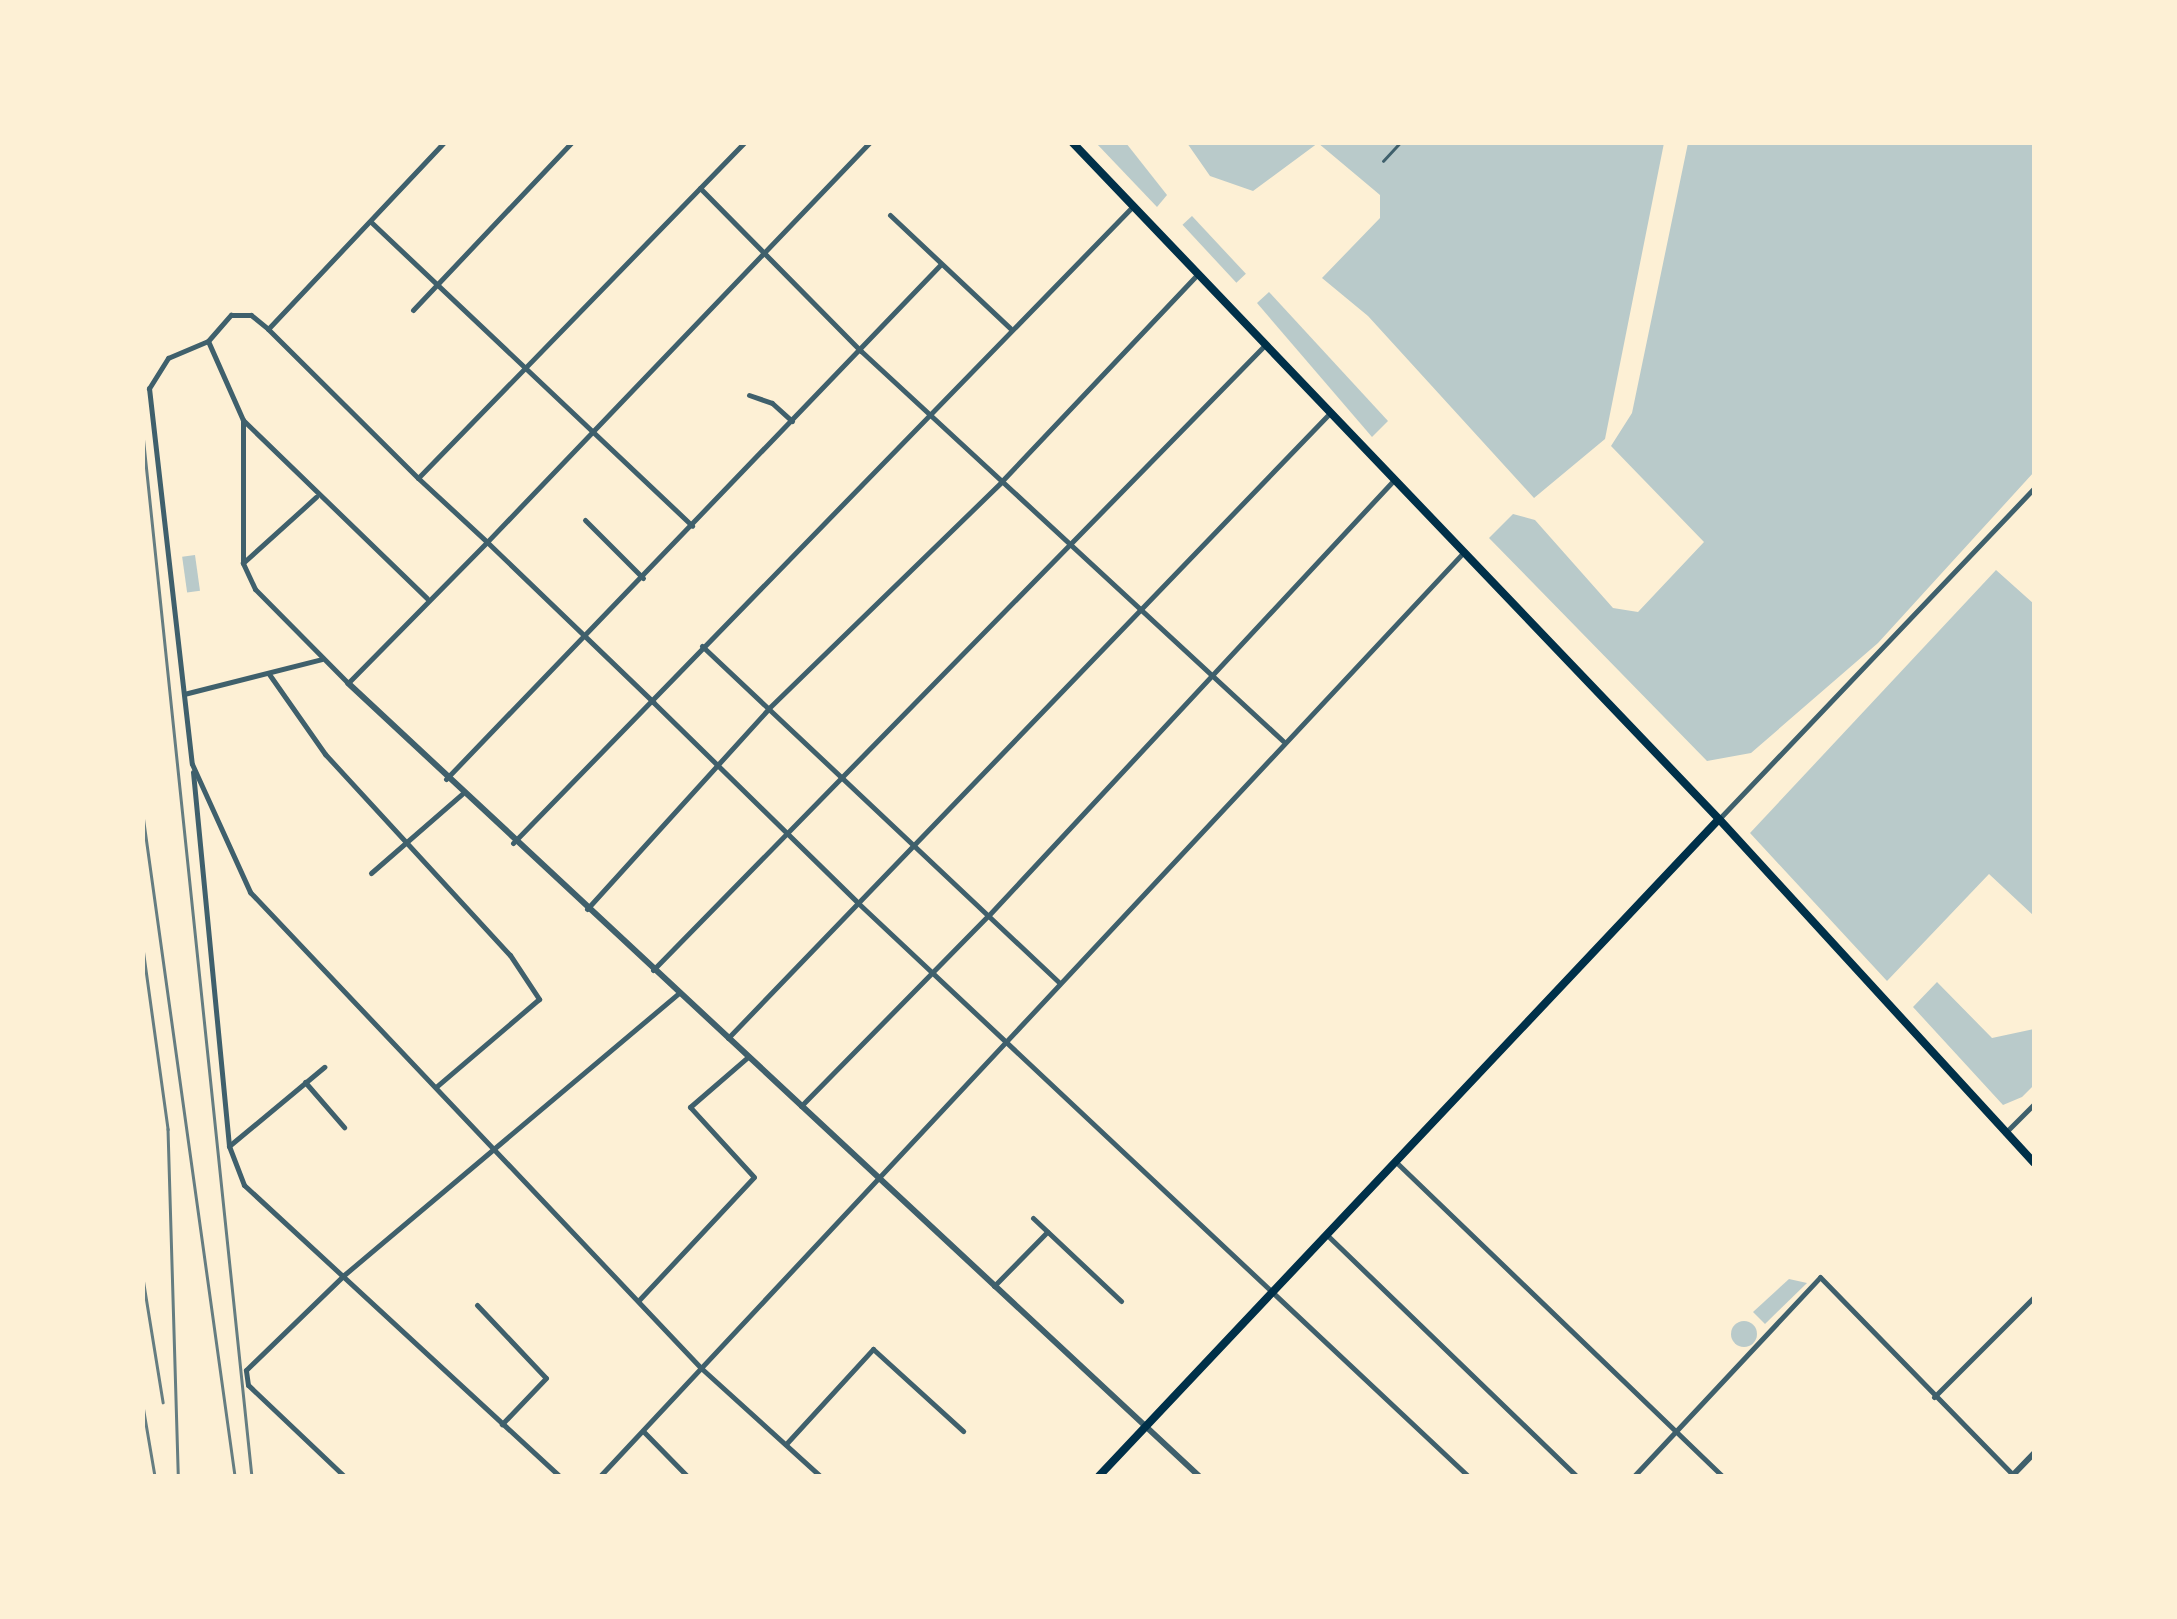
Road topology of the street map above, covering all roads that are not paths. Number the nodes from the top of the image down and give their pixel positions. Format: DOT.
graph roads {
  1 [pos="572,142"];
  2 [pos="745,142"];
  3 [pos="870,142"];
  4 [pos="1072,142"];
  5 [pos="1401,142"];
  6 [pos="439,144"];
  7 [pos="1383,161"];
  8 [pos="700,188"];
  9 [pos="1134,206"];
  10 [pos="890,215"];
  11 [pos="371,222"];
  12 [pos="763,254"];
  13 [pos="941,264"];
  14 [pos="1198,274"];
  15 [pos="439,284"];
  16 [pos="413,310"];
  17 [pos="268,328"];
  18 [pos="1010,328"];
  19 [pos="208,341"];
  20 [pos="1266,344"];
  21 [pos="861,351"];
  22 [pos="524,367"];
  23 [pos="749,395"];
  24 [pos="930,412"];
  25 [pos="1330,414"];
  26 [pos="243,420"];
  27 [pos="793,422"];
  28 [pos="591,433"];
  29 [pos="418,478"];
  30 [pos="1393,481"];
  31 [pos="1001,482"];
  32 [pos="2034,488"];
  33 [pos="316,497"];
  34 [pos="585,520"];
  35 [pos="692,526"];
  36 [pos="487,542"];
  37 [pos="1074,543"];
  38 [pos="1462,554"];
  39 [pos="243,563"];
  40 [pos="643,578"];
  41 [pos="427,598"];
  42 [pos="1143,608"];
  43 [pos="586,639"];
  44 [pos="702,646"];
  45 [pos="322,660"];
  46 [pos="269,674"];
  47 [pos="1215,675"];
  48 [pos="348,683"];
  49 [pos="184,694"];
  50 [pos="653,702"];
  51 [pos="769,708"];
  52 [pos="1283,741"];
  53 [pos="192,764"];
  54 [pos="716,765"];
  55 [pos="840,777"];
  56 [pos="446,779"];
  57 [pos="462,794"];
  58 [pos="1719,819"];
  59 [pos="786,834"];
  60 [pos="512,843"];
  61 [pos="912,844"];
  62 [pos="404,845"];
  63 [pos="371,873"];
  64 [pos="856,902"];
  65 [pos="587,910"];
  66 [pos="988,916"];
  67 [pos="932,969"];
  68 [pos="654,970"];
  69 [pos="1058,982"];
  70 [pos="679,992"];
  71 [pos="728,1038"];
  72 [pos="1005,1040"];
  73 [pos="748,1057"];
  74 [pos="324,1067"];
  75 [pos="305,1082"];
  76 [pos="436,1088"];
  77 [pos="2034,1104"];
  78 [pos="800,1106"];
  79 [pos="344,1128"];
  80 [pos="2006,1133"];
  81 [pos="229,1146"];
  82 [pos="493,1148"];
  83 [pos="1396,1161"];
  84 [pos="2034,1164"];
  85 [pos="876,1178"];
  86 [pos="1033,1218"];
  87 [pos="1047,1232"];
  88 [pos="1326,1234"];
  89 [pos="344,1275"];
  90 [pos="994,1286"];
  91 [pos="1272,1290"];
  92 [pos="2034,1297"];
  93 [pos="638,1300"];
  94 [pos="1122,1302"];
  95 [pos="477,1305"];
  96 [pos="700,1368"];
  97 [pos="1934,1397"];
  98 [pos="502,1424"];
  99 [pos="1146,1426"];
  100 [pos="643,1431"];
  101 [pos="963,1431"];
  102 [pos="1676,1431"];
  103 [pos="786,1444"];
  104 [pos="2034,1453"];
  105 [pos="344,1476"];
  106 [pos="559,1476"];
  107 [pos="600,1476"];
  108 [pos="687,1476"];
  109 [pos="820,1476"];
  110 [pos="1099,1476"];
  111 [pos="1199,1476"];
  112 [pos="1468,1476"];
  113 [pos="1577,1476"];
  114 [pos="1634,1476"];
  115 [pos="1722,1476"];
  116 [pos="2013,1476"];
  1 -- 15 [label="street"];
  2 -- 8 [label="street"];
  3 -- 12 [label="street"];
  4 -- 9 [label="main road"];
  5 -- 7 [label="lane"];
  6 -- 11 [label="street"];
  8 -- 12 [label="street"];
  8 -- 22 [label="street"];
  9 -- 14 [label="main road"];
  9 -- 18 [label="street"];
  10 -- 13 [label="street"];
  11 -- 15 [label="street"];
  11 -- 17 [label="street"];
  12 -- 21 [label="street"];
  12 -- 28 [label="street"];
  13 -- 18 [label="street"];
  13 -- 21 [label="street"];
  14 -- 20 [label="main road"];
  14 -- 31 [label="street"];
  15 -- 16 [label="street"];
  15 -- 22 [label="street"];
  17 -- 19 [label="street"];
  17 -- 29 [label="street"];
  18 -- 24 [label="street"];
  19 -- 26 [label="street"];
  19 -- 49 [label="street"];
  20 -- 25 [label="main road"];
  20 -- 37 [label="street"];
  21 -- 24 [label="street"];
  21 -- 27 [label="street"];
  22 -- 28 [label="street"];
  22 -- 29 [label="street"];
  23 -- 27 [label="street"];
  24 -- 31 [label="street"];
  24 -- 44 [label="street"];
  25 -- 30 [label="main road"];
  25 -- 42 [label="street"];
  26 -- 33 [label="street"];
  26 -- 39 [label="street"];
  27 -- 35 [label="street"];
  28 -- 35 [label="street"];
  28 -- 36 [label="street"];
  29 -- 36 [label="street"];
  30 -- 38 [label="main road"];
  30 -- 47 [label="street"];
  31 -- 37 [label="street"];
  31 -- 51 [label="street"];
  32 -- 58 [label="street"];
  33 -- 39 [label="street"];
  33 -- 41 [label="street"];
  34 -- 40 [label="street"];
  35 -- 40 [label="street"];
  36 -- 41 [label="street"];
  36 -- 43 [label="street"];
  37 -- 42 [label="street"];
  37 -- 55 [label="street"];
  38 -- 52 [label="street"];
  38 -- 58 [label="main road"];
  39 -- 45 [label="street"];
  40 -- 43 [label="street"];
  41 -- 48 [label="street"];
  42 -- 47 [label="street"];
  42 -- 61 [label="street"];
  43 -- 50 [label="street"];
  43 -- 56 [label="street"];
  44 -- 50 [label="street"];
  44 -- 51 [label="street"];
  45 -- 46 [label="street"];
  45 -- 48 [label="street"];
  46 -- 49 [label="street"];
  46 -- 62 [label="street"];
  47 -- 52 [label="street"];
  47 -- 66 [label="street"];
  48 -- 56 [label="street"];
  49 -- 53 [label="street"];
  50 -- 54 [label="street"];
  50 -- 60 [label="street"];
  51 -- 54 [label="street"];
  51 -- 55 [label="street"];
  52 -- 69 [label="street"];
  53 -- 76 [label="street"];
  53 -- 81 [label="street"];
  54 -- 59 [label="street"];
  54 -- 65 [label="street"];
  55 -- 59 [label="street"];
  55 -- 61 [label="street"];
  56 -- 57 [label="street"];
  57 -- 60 [label="street"];
  57 -- 62 [label="street"];
  58 -- 80 [label="main road"];
  58 -- 83 [label="main road"];
  59 -- 64 [label="street"];
  59 -- 68 [label="street"];
  60 -- 65 [label="street"];
  61 -- 64 [label="street"];
  61 -- 66 [label="street"];
  62 -- 63 [label="street"];
  62 -- 76 [label="street"];
  64 -- 67 [label="street"];
  64 -- 71 [label="street"];
  65 -- 68 [label="street"];
  66 -- 67 [label="street"];
  66 -- 69 [label="street"];
  67 -- 72 [label="street"];
  67 -- 78 [label="street"];
  68 -- 70 [label="street"];
  69 -- 72 [label="street"];
  70 -- 71 [label="street"];
  70 -- 82 [label="street"];
  71 -- 73 [label="street"];
  72 -- 85 [label="street"];
  72 -- 91 [label="street"];
  73 -- 78 [label="street"];
  73 -- 93 [label="street"];
  74 -- 75 [label="street"];
  75 -- 79 [label="street"];
  75 -- 81 [label="street"];
  76 -- 82 [label="street"];
  77 -- 80 [label="street"];
  78 -- 85 [label="street"];
  80 -- 84 [label="main road"];
  81 -- 89 [label="street"];
  82 -- 89 [label="street"];
  82 -- 93 [label="street"];
  83 -- 88 [label="main road"];
  83 -- 102 [label="street"];
  85 -- 90 [label="street"];
  85 -- 96 [label="street"];
  86 -- 87 [label="street"];
  87 -- 90 [label="street"];
  87 -- 94 [label="street"];
  88 -- 91 [label="main road"];
  88 -- 113 [label="street"];
  89 -- 98 [label="street"];
  89 -- 105 [label="street"];
  90 -- 99 [label="street"];
  91 -- 99 [label="main road"];
  91 -- 112 [label="street"];
  92 -- 97 [label="street"];
  93 -- 96 [label="street"];
  95 -- 98 [label="street"];
  96 -- 100 [label="street"];
  96 -- 103 [label="street"];
  97 -- 102 [label="street"];
  97 -- 116 [label="street"];
  98 -- 106 [label="street"];
  99 -- 110 [label="main road"];
  99 -- 111 [label="street"];
  100 -- 107 [label="street"];
  100 -- 108 [label="street"];
  101 -- 103 [label="street"];
  102 -- 114 [label="street"];
  102 -- 115 [label="street"];
  103 -- 109 [label="street"];
  104 -- 116 [label="street"];
}
